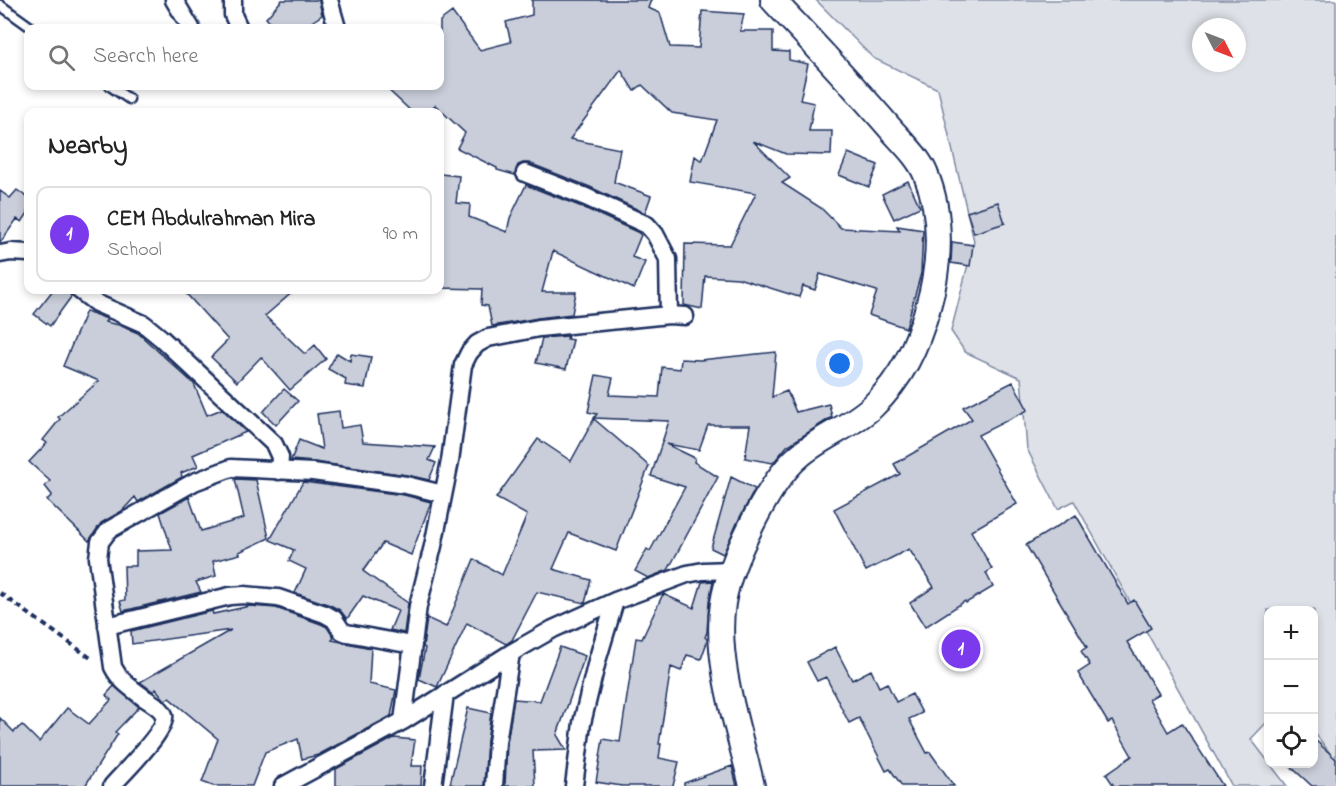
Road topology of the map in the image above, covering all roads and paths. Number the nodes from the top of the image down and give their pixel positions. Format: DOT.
graph roads {
  1 [pos="174,0"];
  2 [pos="233,0"];
  3 [pos="329,0"];
  4 [pos="773,0"];
  5 [pos="0,5"];
  6 [pos="26,24"];
  7 [pos="189,24"];
  8 [pos="235,24"];
  9 [pos="336,24"];
  10 [pos="116,90"];
  11 [pos="129,99"];
  12 [pos="525,173"];
  13 [pos="0,254"];
  14 [pos="24,254"];
  15 [pos="82,294"];
  16 [pos="279,471"];
  17 [pos="443,494"];
  18 [pos="732,570"];
  19 [pos="0,593"];
  20 [pos="615,601"];
  21 [pos="107,626"];
  22 [pos="412,645"];
  23 [pos="512,652"];
  24 [pos="117,674"];
  25 [pos="445,694"];
  26 [pos="403,721"];
  27 [pos="112,786"];
  28 [pos="283,786"];
  29 [pos="434,786"];
  30 [pos="494,786"];
  31 [pos="574,786"];
  32 [pos="752,786"];
  1 -- 7 [label="street"];
  2 -- 8 [label="street"];
  3 -- 9 [label="street"];
  4 -- 18 [label="main road"];
  5 -- 6 [label="lane"];
  10 -- 11 [label="lane"];
  12 -- 17 [label="street"];
  13 -- 14 [label="street"];
  15 -- 16 [label="street"];
  16 -- 17 [label="street"];
  16 -- 21 [label="street"];
  17 -- 22 [label="street"];
  18 -- 20 [label="street"];
  18 -- 32 [label="main road"];
  19 -- 24 [label="path"];
  20 -- 23 [label="street"];
  20 -- 31 [label="street"];
  21 -- 22 [label="street"];
  21 -- 24 [label="street"];
  22 -- 26 [label="street"];
  23 -- 25 [label="street"];
  23 -- 30 [label="street"];
  24 -- 27 [label="street"];
  25 -- 26 [label="street"];
  25 -- 29 [label="street"];
  26 -- 28 [label="street"];
}
